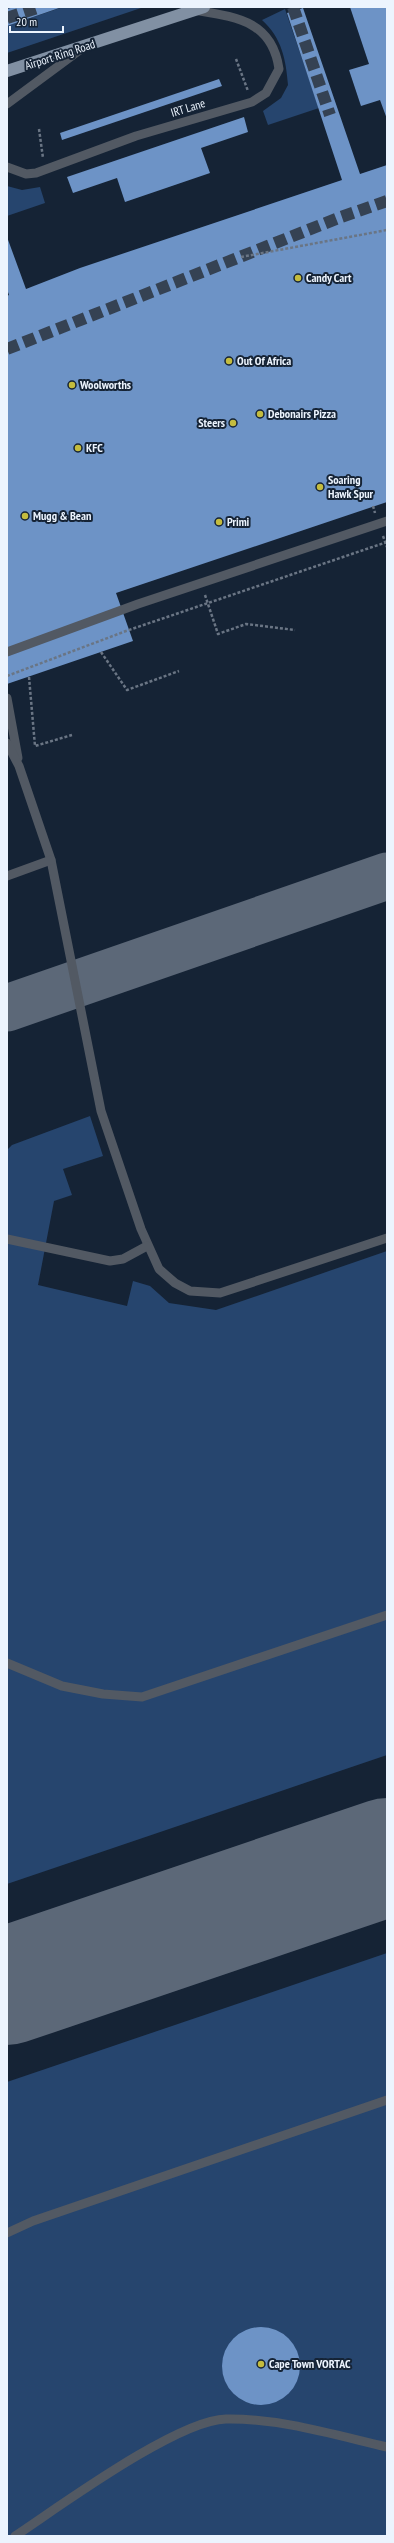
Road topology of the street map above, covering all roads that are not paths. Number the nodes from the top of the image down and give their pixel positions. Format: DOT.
graph roads {
  1 [pos="199,9"];
  2 [pos="83,48"];
  3 [pos="7,71"];
  4 [pos="7,104"];
  5 [pos="7,167"];
  6 [pos="387,521"];
  7 [pos="7,652"];
  8 [pos="7,698"];
  9 [pos="7,743"];
  10 [pos="19,766"];
  11 [pos="51,860"];
  12 [pos="7,876"];
  13 [pos="387,1238"];
  14 [pos="7,1239"];
  15 [pos="147,1246"];
  16 [pos="387,1615"];
  17 [pos="7,1663"];
  18 [pos="387,2100"];
  19 [pos="7,2233"];
  20 [pos="387,2447"];
  21 [pos="15,2536"];
  1 -- 2 [label="main road, Airport Ring Road"];
  1 -- 5 [label="lane, IRT Lane"];
  2 -- 3 [label="main road, Airport Ring Road"];
  2 -- 4 [label="lane"];
  6 -- 7 [label="lane"];
  8 -- 10 [label="lane"];
  9 -- 10 [label="lane"];
  10 -- 11 [label="lane"];
  11 -- 12 [label="lane"];
  11 -- 15 [label="lane"];
  13 -- 15 [label="lane"];
  14 -- 15 [label="lane"];
  16 -- 17 [label="lane"];
  18 -- 19 [label="lane"];
  20 -- 21 [label="lane"];
}
